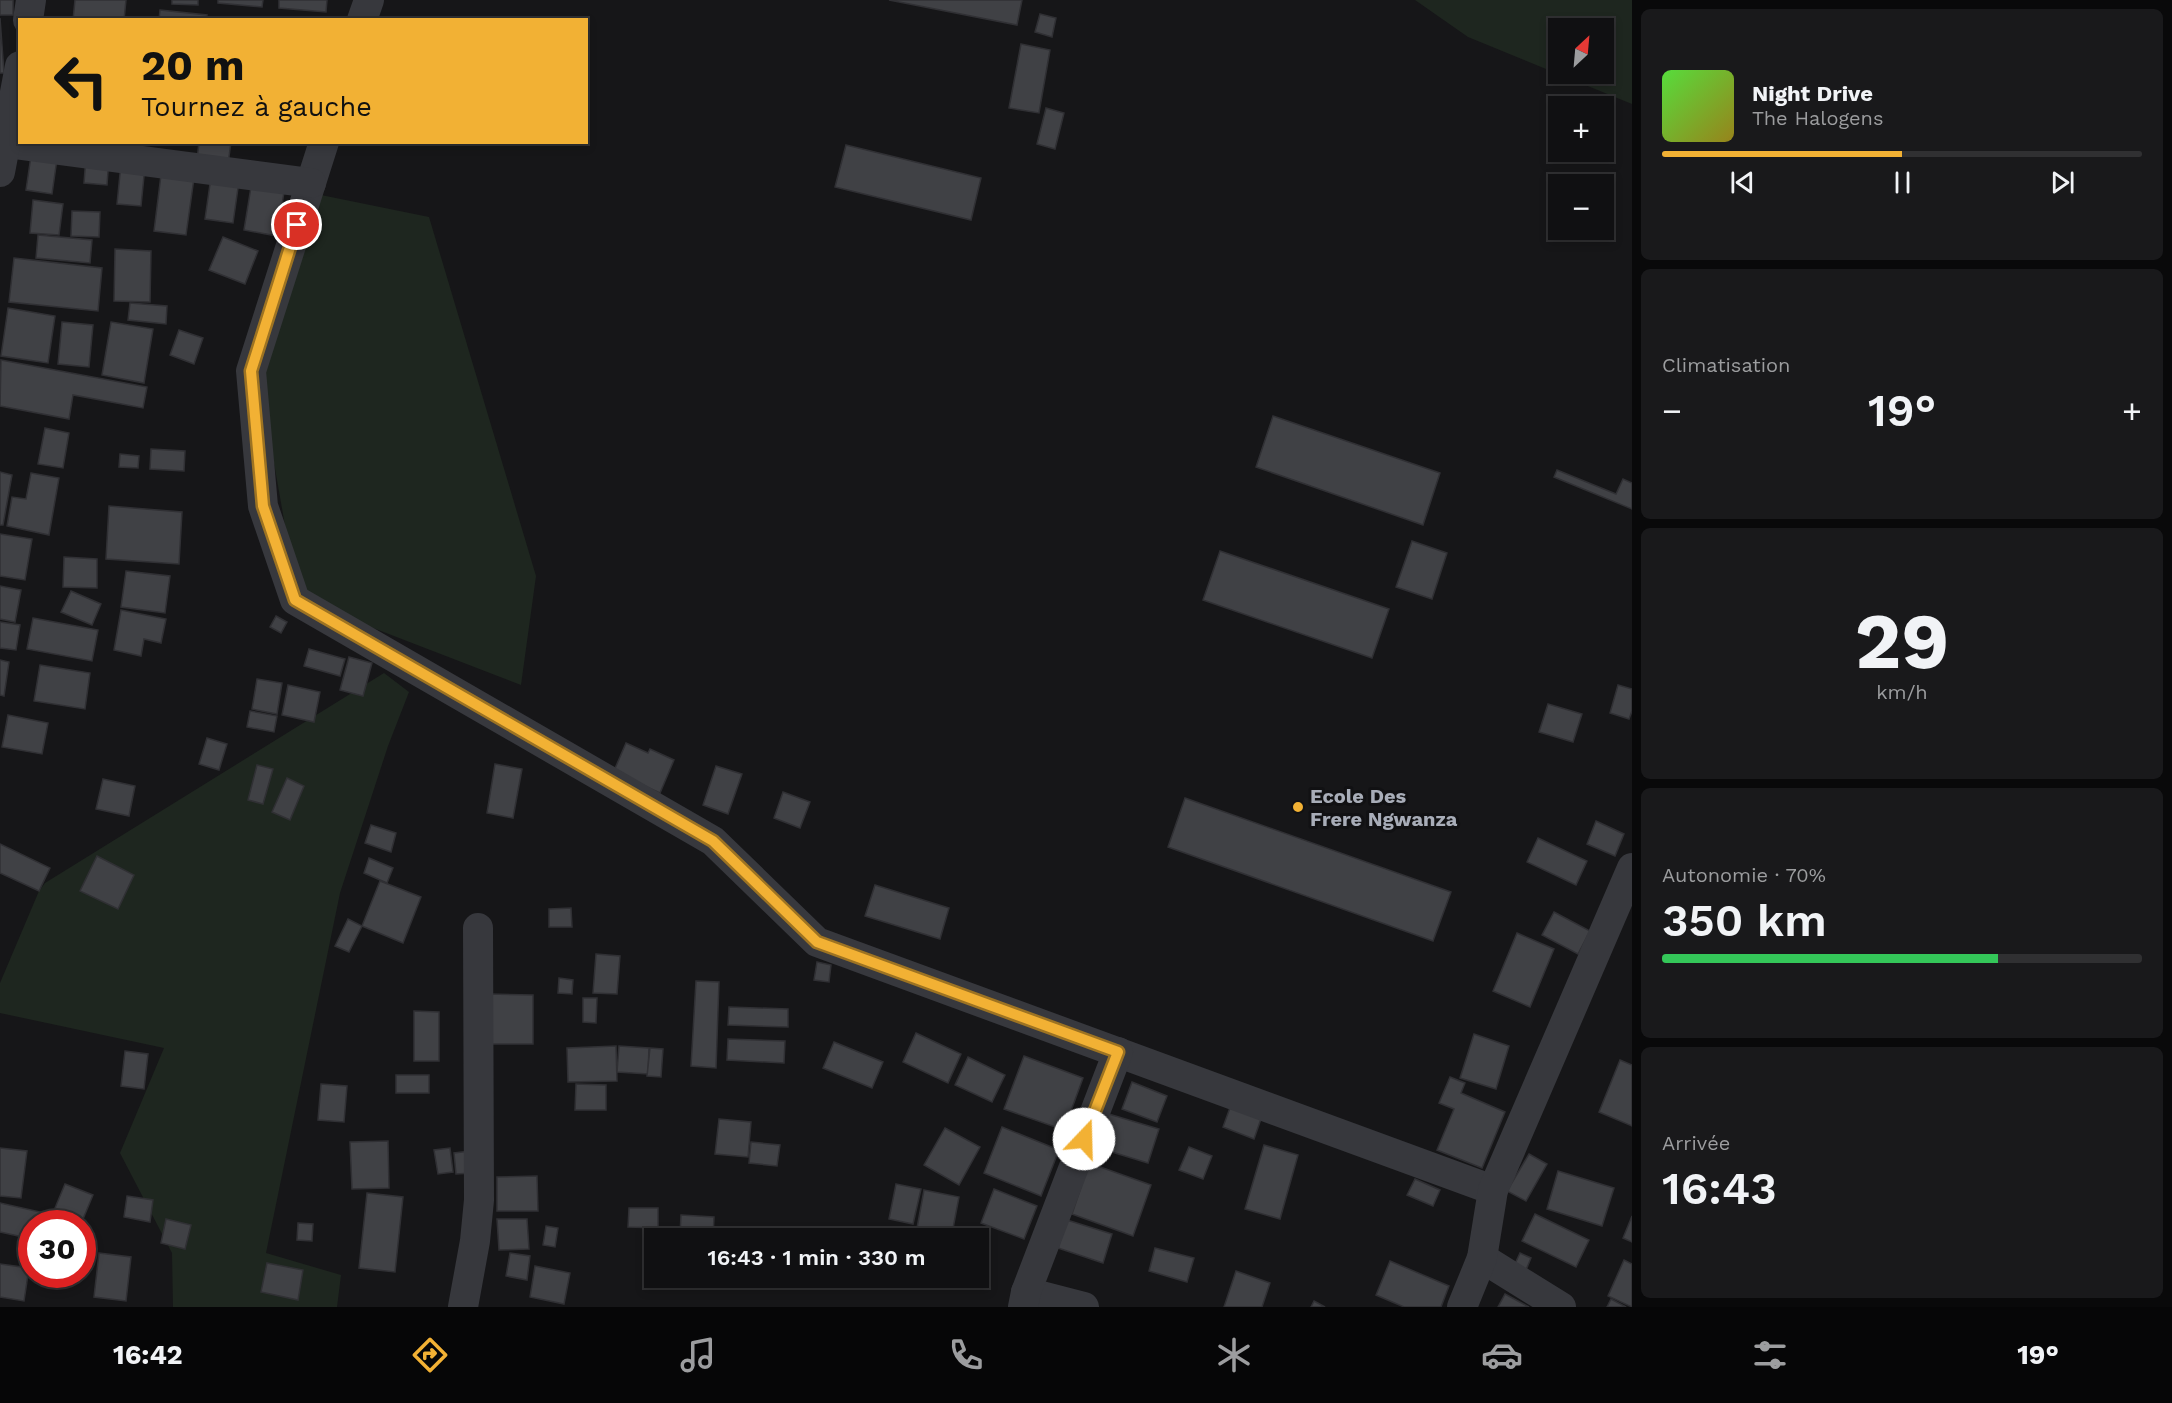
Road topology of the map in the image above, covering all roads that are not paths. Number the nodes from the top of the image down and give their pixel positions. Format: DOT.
graph roads {
  1 [pos="31,0"];
  2 [pos="369,0"];
  3 [pos="28,18"];
  4 [pos="363,18"];
  5 [pos="18,77"];
  6 [pos="6,143"];
  7 [pos="323,144"];
  8 [pos="0,172"];
  9 [pos="311,183"];
  10 [pos="1632,868"];
  11 [pos="478,928"];
  12 [pos="1118,1052"];
  13 [pos="1493,1190"];
  14 [pos="1482,1258"];
  15 [pos="1024,1299"];
  16 [pos="463,1307"];
  17 [pos="1084,1307"];
  18 [pos="1462,1307"];
  19 [pos="1561,1307"];
  1 -- 3 [label="street"];
  2 -- 4 [label="street"];
  5 -- 6 [label="street"];
  6 -- 8 [label="street"];
  6 -- 9 [label="street"];
  7 -- 9 [label="street"];
  9 -- 12 [label="street"];
  10 -- 13 [label="street"];
  11 -- 16 [label="street"];
  12 -- 13 [label="street"];
  12 -- 15 [label="street"];
  13 -- 14 [label="street"];
  14 -- 18 [label="street"];
  14 -- 19 [label="street"];
  15 -- 17 [label="street"];
}
